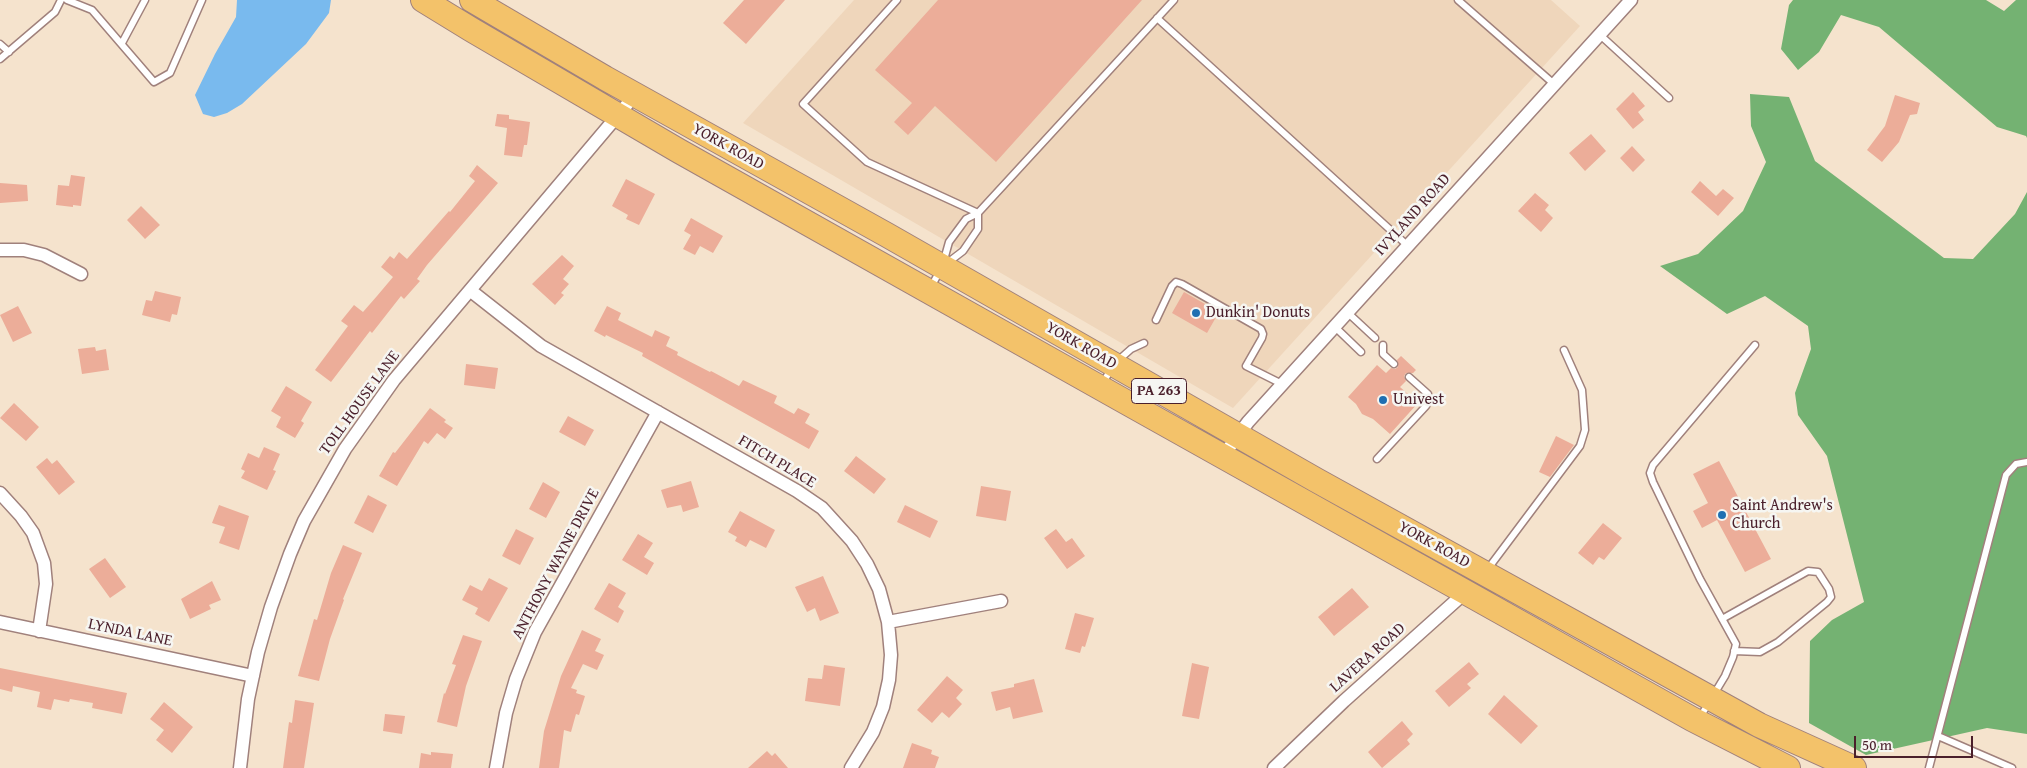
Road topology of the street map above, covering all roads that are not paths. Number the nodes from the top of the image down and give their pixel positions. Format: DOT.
graph roads {
  1 [pos="61,0"];
  2 [pos="67,0"];
  3 [pos="145,0"];
  4 [pos="202,0"];
  5 [pos="423,0"];
  6 [pos="472,0"];
  7 [pos="897,0"];
  8 [pos="1174,0"];
  9 [pos="1458,0"];
  10 [pos="1630,0"];
  11 [pos="1157,18"];
  12 [pos="1599,34"];
  13 [pos="122,43"];
  14 [pos="0,44"];
  15 [pos="522,45"];
  16 [pos="8,52"];
  17 [pos="0,59"];
  18 [pos="1554,84"];
  19 [pos="635,95"];
  20 [pos="1669,98"];
  21 [pos="618,115"];
  22 [pos="978,213"];
  23 [pos="1408,245"];
  24 [pos="0,250"];
  25 [pos="942,267"];
  26 [pos="81,274"];
  27 [pos="471,290"];
  28 [pos="929,290"];
  29 [pos="1347,312"];
  30 [pos="1156,320"];
  31 [pos="1334,326"];
  32 [pos="1375,338"];
  33 [pos="1144,343"];
  34 [pos="1383,345"];
  35 [pos="1755,345"];
  36 [pos="1564,350"];
  37 [pos="1361,352"];
  38 [pos="1394,364"];
  39 [pos="1113,365"];
  40 [pos="1409,377"];
  41 [pos="1282,384"];
  42 [pos="1101,388"];
  43 [pos="658,412"];
  44 [pos="1238,436"];
  45 [pos="1223,456"];
  46 [pos="1377,459"];
  47 [pos="2027,462"];
  48 [pos="0,492"];
  49 [pos="1484,572"];
  50 [pos="1465,593"];
  51 [pos="1001,601"];
  52 [pos="1722,619"];
  53 [pos="0,622"];
  54 [pos="888,622"];
  55 [pos="39,631"];
  56 [pos="1734,651"];
  57 [pos="253,676"];
  58 [pos="1711,699"];
  59 [pos="1697,722"];
  60 [pos="1938,736"];
  61 [pos="240,768"];
  62 [pos="496,768"];
  63 [pos="851,768"];
  64 [pos="1274,768"];
  65 [pos="1788,768"];
  66 [pos="1854,768"];
  67 [pos="1929,768"];
  68 [pos="2012,768"];
  1 -- 16 [label="lane"];
  2 -- 13 [label="lane"];
  3 -- 13 [label="lane"];
  4 -- 13 [label="lane"];
  5 -- 15 [label="highway, YORK ROAD / PA 263"];
  6 -- 15 [label="highway, YORK ROAD / PA 263"];
  7 -- 22 [label="lane"];
  8 -- 11 [label="lane"];
  9 -- 18 [label="lane"];
  10 -- 12 [label="street, IVYLAND ROAD"];
  11 -- 22 [label="lane"];
  11 -- 23 [label="lane"];
  12 -- 18 [label="street, IVYLAND ROAD"];
  12 -- 20 [label="lane"];
  14 -- 16 [label="lane"];
  15 -- 19 [label="highway, YORK ROAD / PA 263"];
  15 -- 21 [label="highway, YORK ROAD / PA 263"];
  16 -- 17 [label="lane"];
  18 -- 23 [label="street, IVYLAND ROAD"];
  19 -- 21 [label="street, TOLL HOUSE LANE"];
  19 -- 25 [label="highway, YORK ROAD / PA 263"];
  21 -- 27 [label="street, TOLL HOUSE LANE"];
  21 -- 28 [label="highway, YORK ROAD / PA 263"];
  22 -- 25 [label="lane"];
  22 -- 25 [label="lane"];
  23 -- 29 [label="street, IVYLAND ROAD"];
  24 -- 26 [label="street"];
  25 -- 28 [label="lane"];
  25 -- 39 [label="highway, YORK ROAD / PA 263"];
  27 -- 43 [label="street, FITCH PLACE"];
  27 -- 57 [label="street, TOLL HOUSE LANE"];
  28 -- 42 [label="highway, YORK ROAD / PA 263"];
  29 -- 31 [label="street, IVYLAND ROAD"];
  29 -- 32 [label="lane"];
  30 -- 41 [label="lane"];
  31 -- 37 [label="lane"];
  31 -- 41 [label="street, IVYLAND ROAD"];
  33 -- 39 [label="lane"];
  34 -- 38 [label="lane"];
  35 -- 52 [label="lane"];
  36 -- 49 [label="lane"];
  39 -- 42 [label="lane"];
  39 -- 44 [label="highway, YORK ROAD / PA 263"];
  40 -- 46 [label="lane"];
  41 -- 44 [label="street, IVYLAND ROAD"];
  42 -- 45 [label="highway, YORK ROAD / PA 263"];
  43 -- 54 [label="street, FITCH PLACE"];
  43 -- 62 [label="street, ANTHONY WAYNE DRIVE"];
  44 -- 45 [label="street, IVYLAND ROAD"];
  44 -- 49 [label="highway, YORK ROAD / PA 263"];
  45 -- 50 [label="highway, YORK ROAD / PA 263"];
  47 -- 60 [label="lane"];
  48 -- 55 [label="street"];
  49 -- 50 [label="street, LAVERA ROAD"];
  49 -- 58 [label="highway, YORK ROAD / PA 263"];
  50 -- 59 [label="highway, YORK ROAD / PA 263"];
  50 -- 64 [label="street, LAVERA ROAD"];
  51 -- 54 [label="street"];
  52 -- 56 [label="lane"];
  52 -- 56 [label="lane"];
  53 -- 55 [label="street, LYNDA LANE"];
  54 -- 63 [label="street, FITCH PLACE"];
  55 -- 57 [label="street, LYNDA LANE"];
  56 -- 58 [label="lane"];
  57 -- 61 [label="street, TOLL HOUSE LANE"];
  58 -- 59 [label="lane"];
  58 -- 66 [label="highway, YORK ROAD / PA 263"];
  59 -- 65 [label="highway, YORK ROAD / PA 263"];
  60 -- 67 [label="lane"];
  60 -- 68 [label="lane"];
}
